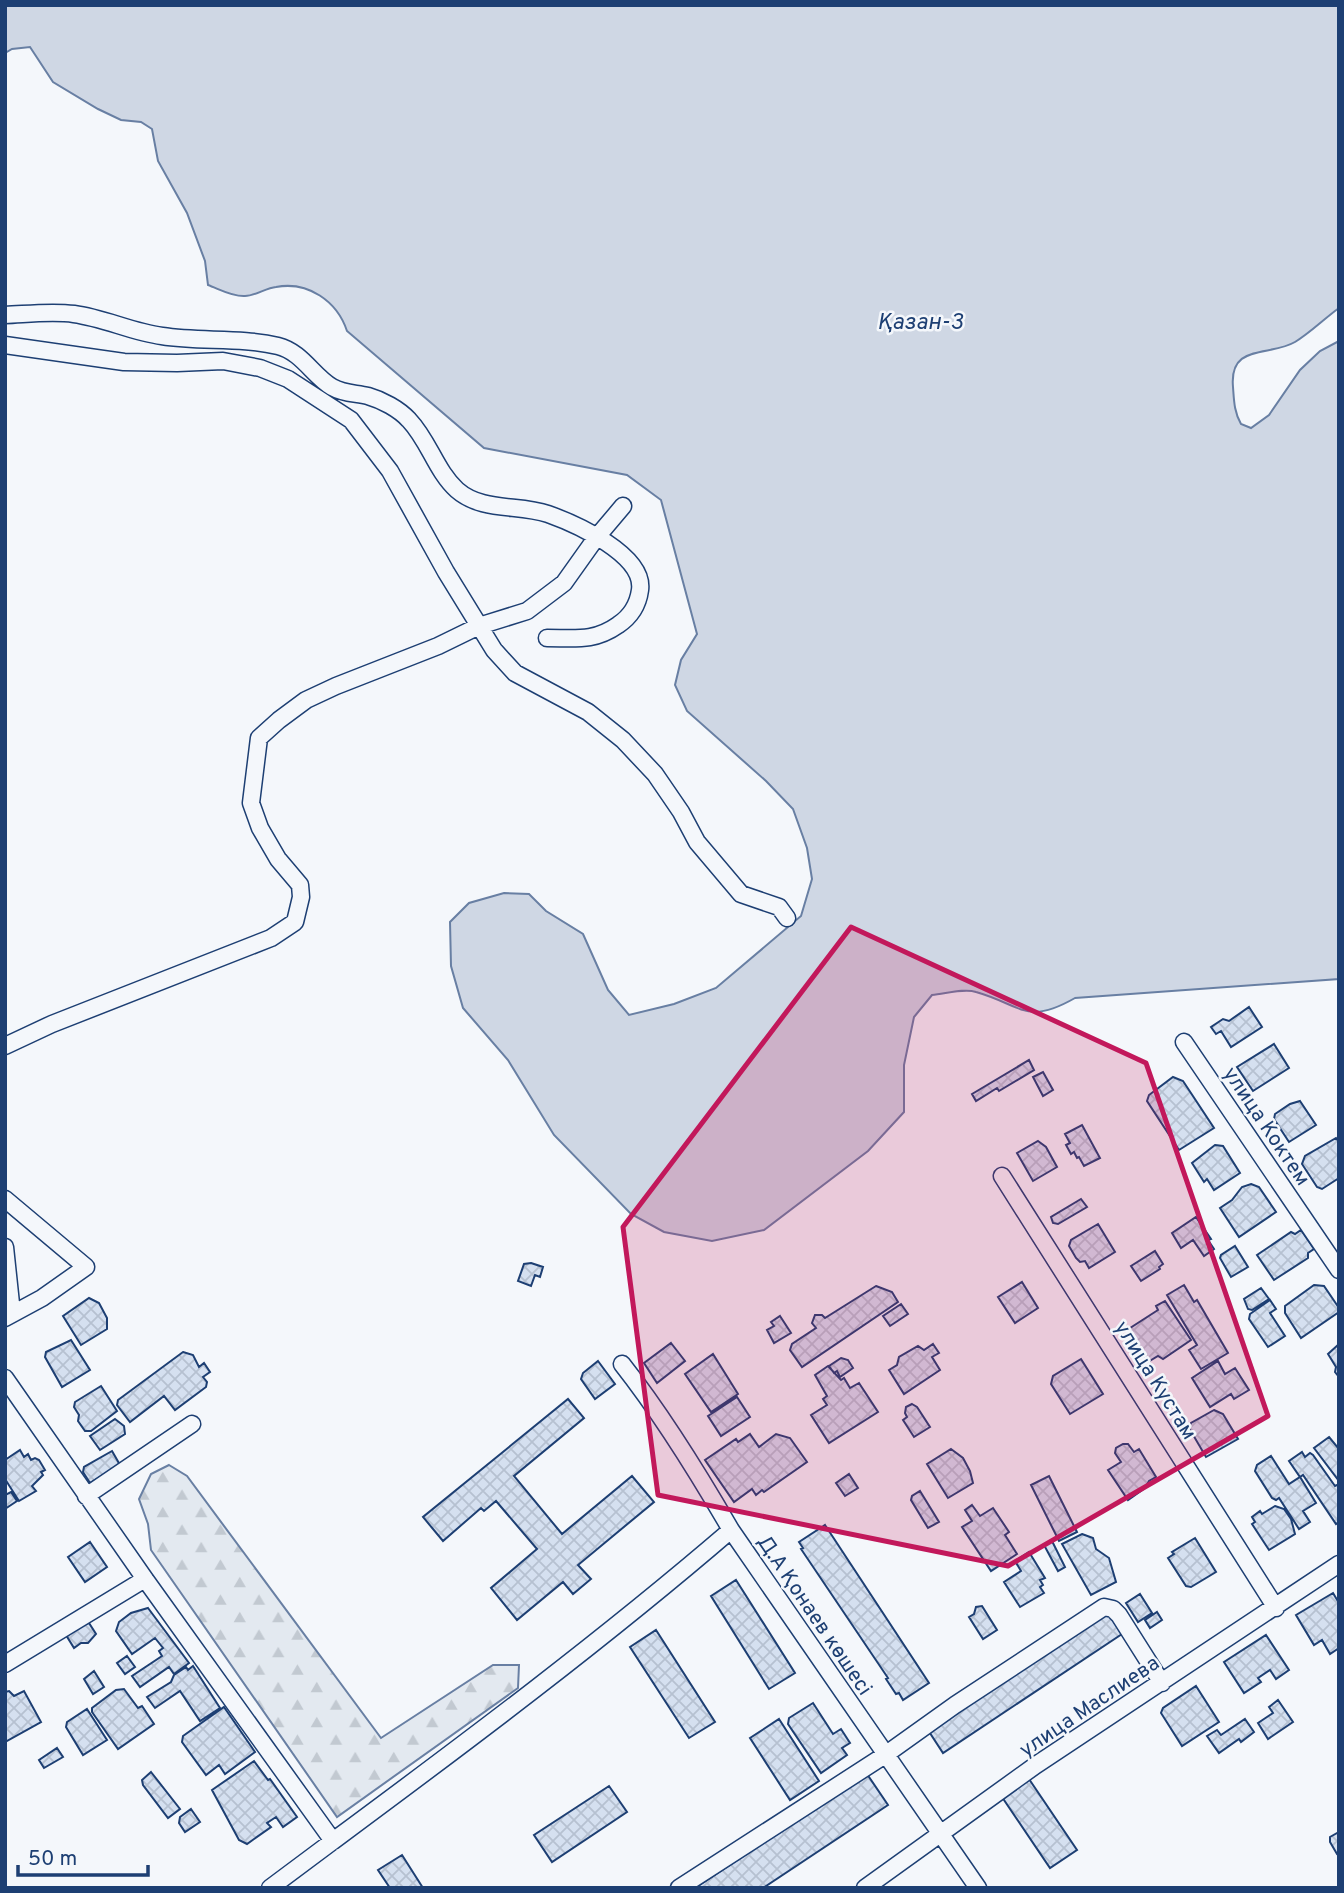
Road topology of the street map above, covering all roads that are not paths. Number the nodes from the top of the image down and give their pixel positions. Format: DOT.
graph roads {
  1 [pos="5,315"];
  2 [pos="5,345"];
  3 [pos="623,506"];
  4 [pos="596,538"];
  5 [pos="479,626"];
  6 [pos="547,638"];
  7 [pos="787,918"];
  8 [pos="1184,1042"];
  9 [pos="5,1046"];
  10 [pos="1002,1176"];
  11 [pos="5,1199"];
  12 [pos="5,1247"];
  13 [pos="1339,1270"];
  14 [pos="9,1316"];
  15 [pos="622,1364"];
  16 [pos="5,1378"];
  17 [pos="192,1424"];
  18 [pos="86,1496"];
  19 [pos="731,1530"];
  20 [pos="1339,1564"];
  21 [pos="145,1579"];
  22 [pos="1276,1608"];
  23 [pos="5,1664"];
  24 [pos="1162,1683"];
  25 [pos="885,1755"];
  26 [pos="940,1836"];
  27 [pos="333,1842"];
  28 [pos="270,1888"];
  29 [pos="680,1888"];
  30 [pos="865,1888"];
  31 [pos="978,1888"];
  1 -- 4 [label="street"];
  2 -- 5 [label="street"];
  3 -- 4 [label="street"];
  4 -- 5 [label="street"];
  4 -- 6 [label="street"];
  5 -- 7 [label="street"];
  5 -- 9 [label="street"];
  8 -- 13 [label="street, улица Коктем"];
  10 -- 22 [label="street, улица Кустам"];
  11 -- 14 [label="street"];
  12 -- 14 [label="street"];
  15 -- 19 [label="street, Д.А Қонаев көшесі"];
  16 -- 18 [label="street"];
  17 -- 18 [label="street"];
  18 -- 21 [label="street"];
  19 -- 25 [label="street, Д.А Қонаев көшесі"];
  19 -- 27 [label="street"];
  20 -- 22 [label="street, улица Маслиева"];
  21 -- 23 [label="street"];
  21 -- 27 [label="street"];
  22 -- 24 [label="street, улица Маслиева"];
  24 -- 25 [label="street"];
  24 -- 26 [label="street, улица Маслиева"];
  25 -- 26 [label="street, Д.А Қонаев көшесі"];
  25 -- 29 [label="street"];
  26 -- 30 [label="street, улица Маслиева"];
  26 -- 31 [label="street, Д.А Қонаев көшесі"];
  27 -- 28 [label="street"];
}
